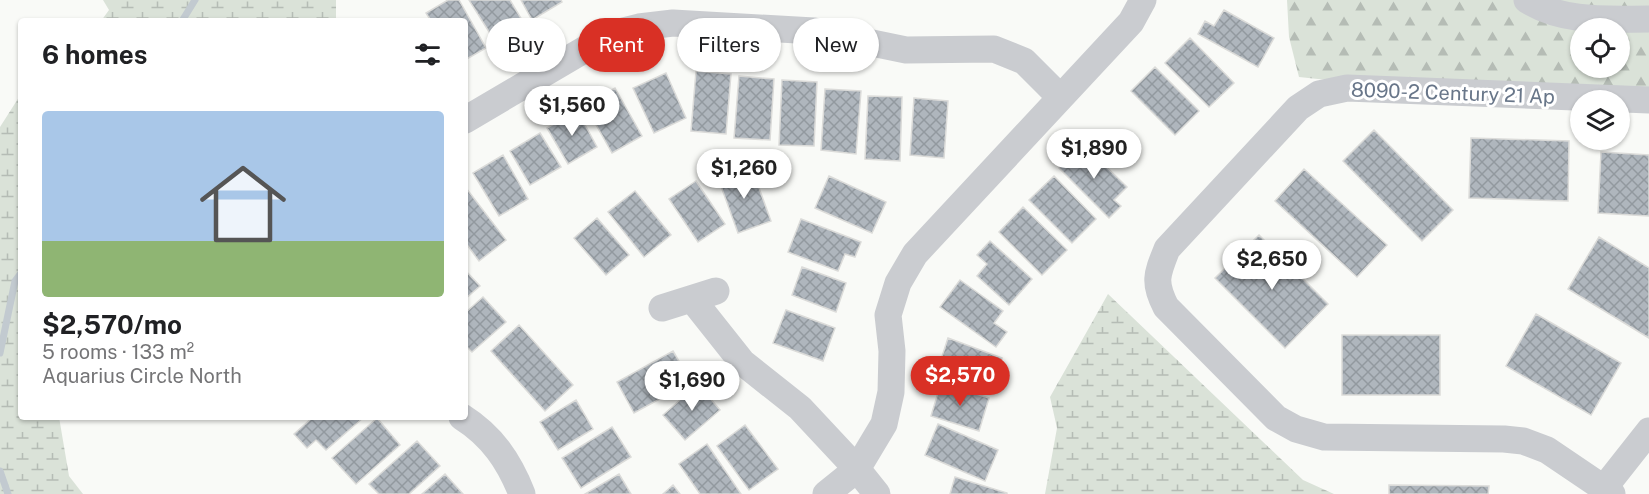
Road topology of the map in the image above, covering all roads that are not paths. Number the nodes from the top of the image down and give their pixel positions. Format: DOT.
graph roads {
  1 [pos="1143,0"];
  2 [pos="1527,0"];
  3 [pos="1649,19"];
  4 [pos="1060,98"];
  5 [pos="1649,100"];
  6 [pos="468,118"];
  7 [pos="662,308"];
  8 [pos="467,420"];
  9 [pos="1649,430"];
  10 [pos="857,469"];
  11 [pos="1608,491"];
  12 [pos="522,494"];
  13 [pos="826,494"];
  14 [pos="878,494"];
  1 -- 4 [label="street"];
  2 -- 3 [label="street"];
  4 -- 6 [label="street"];
  4 -- 10 [label="street"];
  5 -- 11 [label="street, 8090-2 Century 21 Ap"];
  7 -- 10 [label="street"];
  8 -- 12 [label="street"];
  9 -- 11 [label="street, 8090-2 Century 21 Ap"];
  10 -- 13 [label="street"];
  10 -- 14 [label="street"];
}
